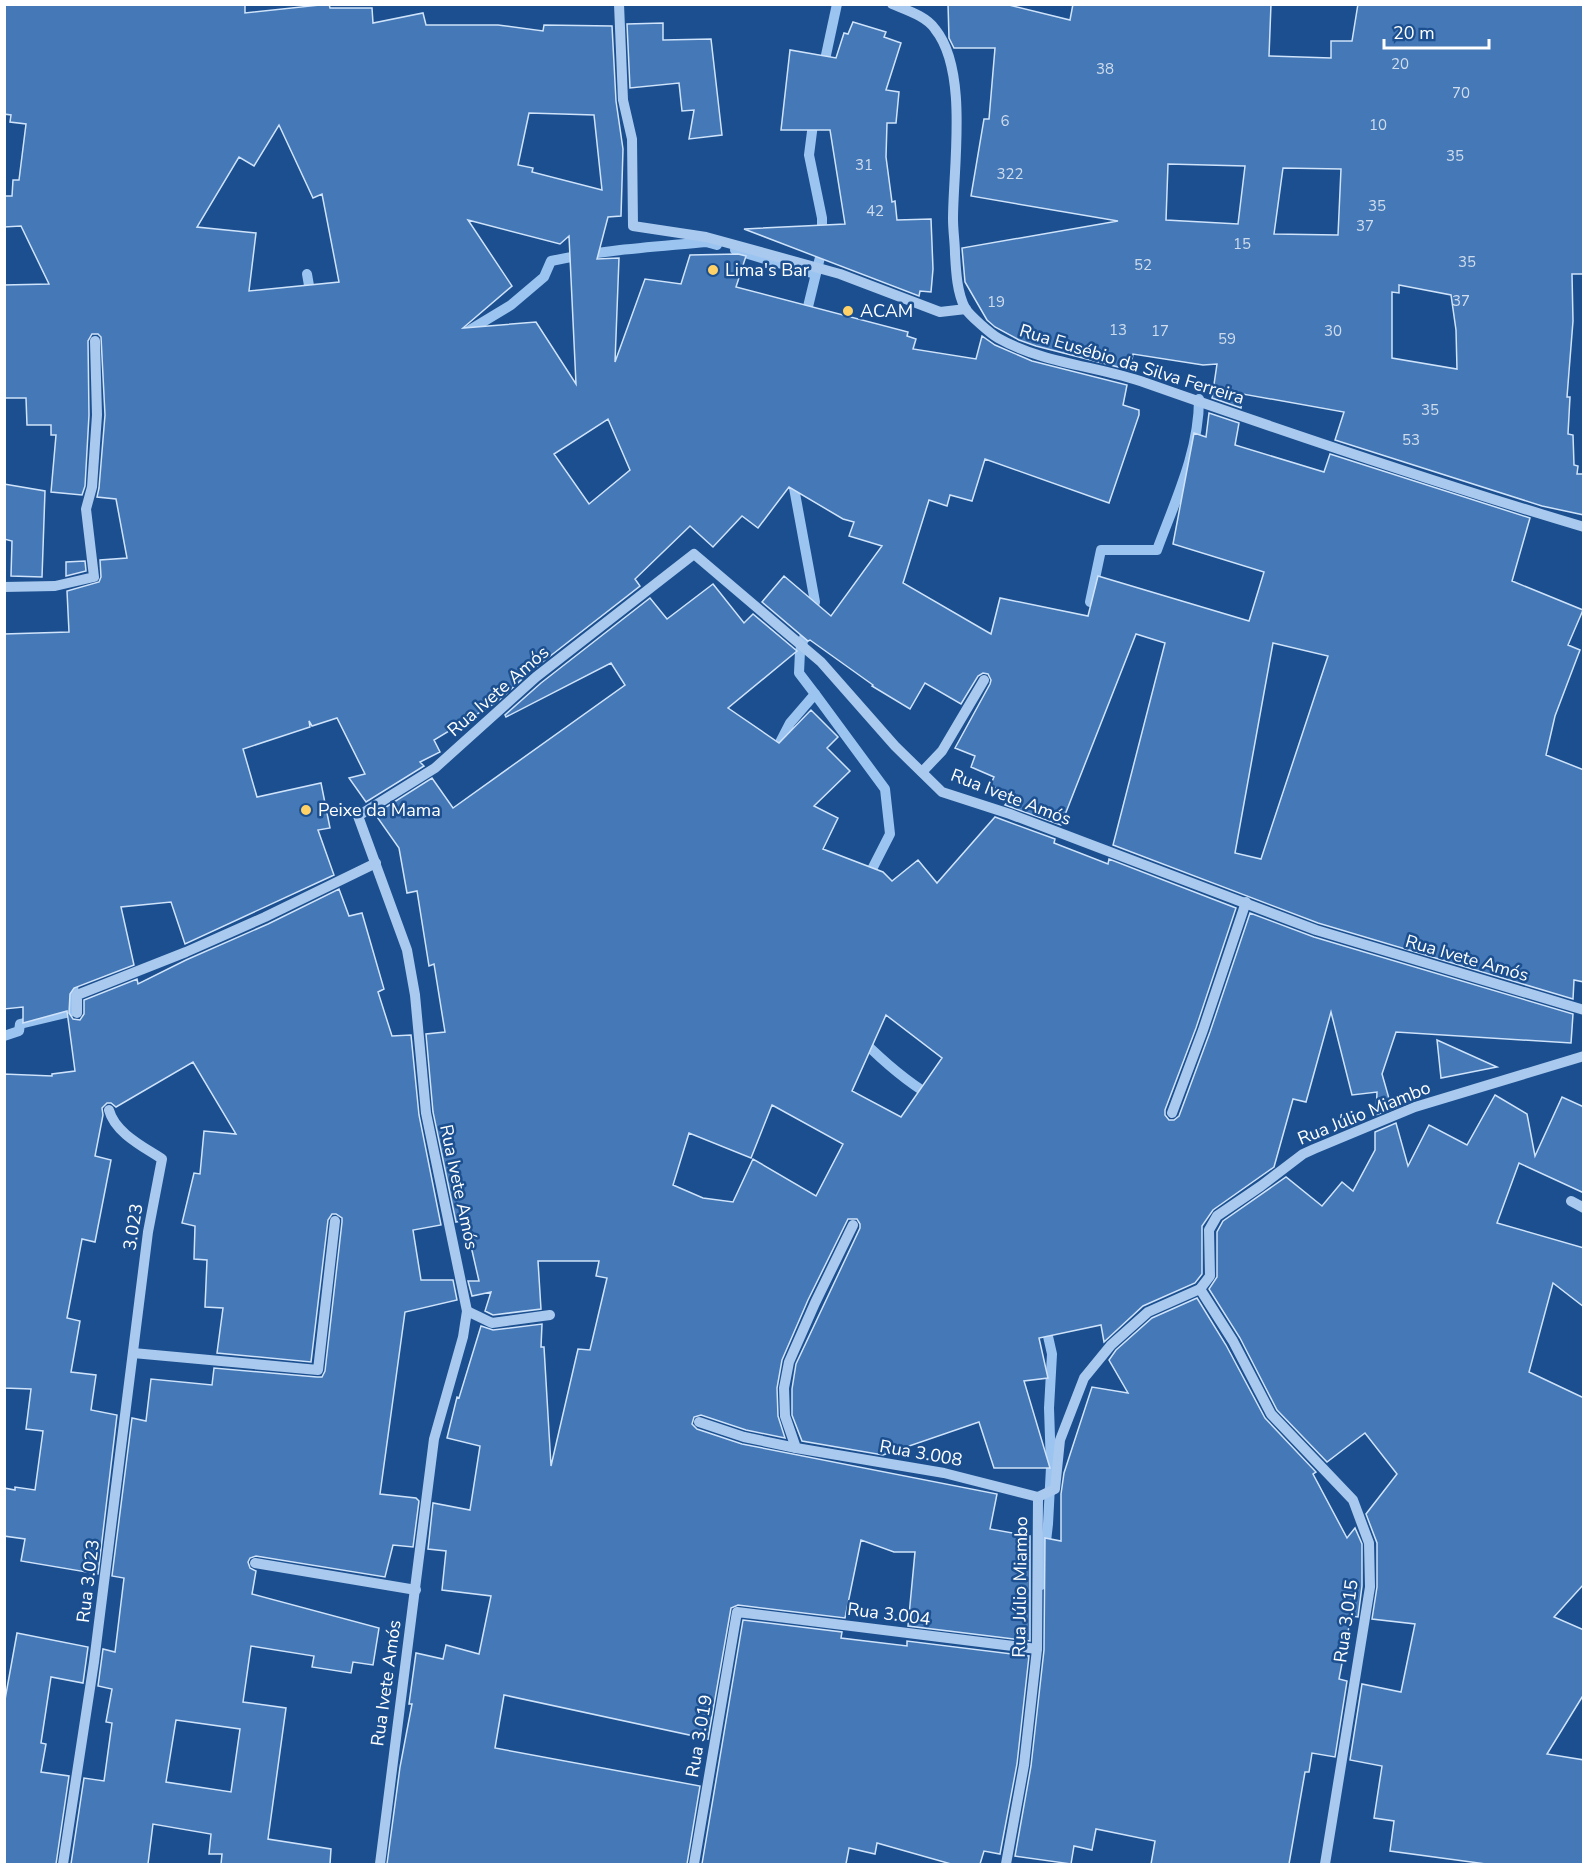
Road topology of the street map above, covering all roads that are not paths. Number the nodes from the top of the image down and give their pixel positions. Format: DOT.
graph roads {
  1 [pos="619,4"];
  2 [pos="892,4"];
  3 [pos="966,309"];
  4 [pos="95,341"];
  5 [pos="1584,527"];
  6 [pos="4,587"];
  7 [pos="984,680"];
  8 [pos="922,772"];
  9 [pos="376,863"];
  10 [pos="1246,902"];
  11 [pos="1584,1010"];
  12 [pos="77,1013"];
  13 [pos="1584,1056"];
  14 [pos="109,1110"];
  15 [pos="1172,1113"];
  16 [pos="1571,1201"];
  17 [pos="1584,1208"];
  18 [pos="335,1221"];
  19 [pos="853,1225"];
  20 [pos="1200,1289"];
  21 [pos="140,1301"];
  22 [pos="467,1311"];
  23 [pos="550,1315"];
  24 [pos="133,1353"];
  25 [pos="699,1422"];
  26 [pos="796,1448"];
  27 [pos="1038,1497"];
  28 [pos="255,1563"];
  29 [pos="416,1590"];
  30 [pos="737,1612"];
  31 [pos="1037,1649"];
  32 [pos="63,1864"];
  33 [pos="380,1864"];
  34 [pos="694,1864"];
  35 [pos="1006,1864"];
  36 [pos="1325,1864"];
  1 -- 3 [label="street"];
  2 -- 3 [label="street, Rua Eusébio da Silva Ferreira"];
  3 -- 5 [label="street, Rua Eusébio da Silva Ferreira"];
  4 -- 6 [label="street"];
  7 -- 8 [label="street"];
  8 -- 9 [label="street, Rua Ivete Amós"];
  8 -- 10 [label="street, Rua Ivete Amós"];
  9 -- 12 [label="street"];
  9 -- 22 [label="street, Rua Ivete Amós"];
  10 -- 11 [label="street, Rua Ivete Amós"];
  10 -- 15 [label="street"];
  13 -- 20 [label="street, Rua Júlio Miambo"];
  14 -- 21 [label="street, 3.023"];
  16 -- 17 [label="street"];
  18 -- 24 [label="street"];
  19 -- 26 [label="street"];
  20 -- 27 [label="street, Rua Júlio Miambo"];
  20 -- 36 [label="street, Rua 3.015"];
  21 -- 24 [label="street, Rua 3.023"];
  22 -- 23 [label="street"];
  22 -- 29 [label="street, Rua Ivete Amós"];
  24 -- 32 [label="street, Rua 3.023"];
  25 -- 26 [label="street, Rua 3.008"];
  26 -- 27 [label="street, Rua 3.008"];
  27 -- 31 [label="street, Rua Júlio Miambo"];
  28 -- 29 [label="street"];
  29 -- 33 [label="street, Rua Ivete Amós"];
  30 -- 31 [label="street, Rua 3.004"];
  30 -- 34 [label="street, Rua 3.019"];
  31 -- 35 [label="street, Rua Júlio Miambo"];
}
